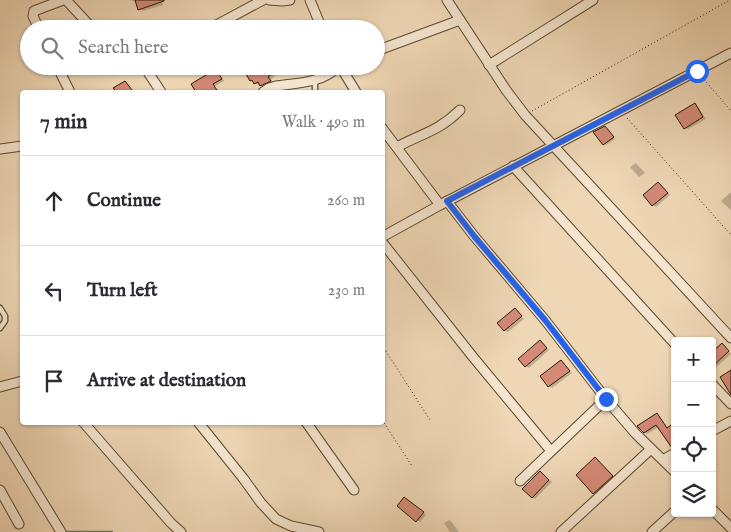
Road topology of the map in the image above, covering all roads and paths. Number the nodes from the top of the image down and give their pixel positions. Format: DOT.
graph roads {
  1 [pos="65,0"];
  2 [pos="263,0"];
  3 [pos="269,0"];
  4 [pos="290,0"];
  5 [pos="310,0"];
  6 [pos="447,0"];
  7 [pos="592,0"];
  8 [pos="730,0"];
  9 [pos="35,20"];
  10 [pos="84,20"];
  11 [pos="226,20"];
  12 [pos="318,20"];
  13 [pos="460,20"];
  14 [pos="385,48"];
  15 [pos="731,53"];
  16 [pos="489,65"];
  17 [pos="697,71"];
  18 [pos="62,75"];
  19 [pos="150,75"];
  20 [pos="327,75"];
  21 [pos="345,75"];
  22 [pos="315,80"];
  23 [pos="69,90"];
  24 [pos="160,90"];
  25 [pos="266,90"];
  26 [pos="315,90"];
  27 [pos="355,90"];
  28 [pos="460,110"];
  29 [pos="619,110"];
  30 [pos="731,111"];
  31 [pos="525,115"];
  32 [pos="385,132"];
  33 [pos="554,145"];
  34 [pos="20,146"];
  35 [pos="397,147"];
  36 [pos="0,149"];
  37 [pos="513,166"];
  38 [pos="444,203"];
  39 [pos="731,234"];
  40 [pos="385,235"];
  41 [pos="385,246"];
  42 [pos="0,308"];
  43 [pos="0,328"];
  44 [pos="731,338"];
  45 [pos="671,340"];
  46 [pos="385,350"];
  47 [pos="20,382"];
  48 [pos="0,387"];
  49 [pos="716,388"];
  50 [pos="606,399"];
  51 [pos="731,404"];
  52 [pos="430,420"];
  53 [pos="731,420"];
  54 [pos="86,425"];
  55 [pos="200,425"];
  56 [pos="308,425"];
  57 [pos="385,425"];
  58 [pos="716,429"];
  59 [pos="0,432"];
  60 [pos="651,449"];
  61 [pos="551,451"];
  62 [pos="671,455"];
  63 [pos="663,460"];
  64 [pos="412,466"];
  65 [pos="671,468"];
  66 [pos="520,481"];
  67 [pos="0,490"];
  68 [pos="354,490"];
  69 [pos="716,513"];
  70 [pos="671,515"];
  71 [pos="19,524"];
  72 [pos="731,528"];
  73 [pos="61,532"];
  74 [pos="181,532"];
  75 [pos="319,532"];
  76 [pos="561,532"];
  77 [pos="652,532"];
  78 [pos="727,532"];
  1 -- 9 [label="street"];
  1 -- 10 [label="street"];
  2 -- 11 [label="street"];
  3 -- 4 [label="street"];
  5 -- 12 [label="street"];
  6 -- 13 [label="street"];
  7 -- 16 [label="street"];
  8 -- 31 [label="path"];
  13 -- 14 [label="street"];
  13 -- 16 [label="street"];
  15 -- 17 [label="street"];
  16 -- 31 [label="street"];
  17 -- 29 [label="street"];
  17 -- 30 [label="path"];
  18 -- 23 [label="street"];
  19 -- 24 [label="street"];
  20 -- 22 [label="street"];
  21 -- 27 [label="street"];
  22 -- 25 [label="street"];
  22 -- 26 [label="lane"];
  28 -- 35 [label="street"];
  29 -- 33 [label="street"];
  29 -- 39 [label="path"];
  31 -- 33 [label="street"];
  32 -- 35 [label="street"];
  33 -- 37 [label="street"];
  33 -- 44 [label="street"];
  34 -- 36 [label="street"];
  35 -- 38 [label="street"];
  37 -- 38 [label="street"];
  37 -- 45 [label="street"];
  38 -- 40 [label="street"];
  38 -- 50 [label="street"];
  41 -- 61 [label="street"];
  42 -- 43 [label="lane"];
  46 -- 52 [label="path"];
  47 -- 48 [label="street"];
  49 -- 51 [label="street"];
  50 -- 60 [label="street"];
  50 -- 61 [label="street"];
  53 -- 58 [label="street"];
  54 -- 74 [label="street"];
  55 -- 75 [label="street"];
  56 -- 68 [label="street"];
  57 -- 64 [label="path"];
  59 -- 73 [label="street"];
  60 -- 63 [label="street"];
  60 -- 76 [label="street"];
  61 -- 66 [label="street"];
  62 -- 63 [label="street"];
  63 -- 65 [label="street"];
  67 -- 71 [label="street"];
  69 -- 72 [label="street"];
  70 -- 77 [label="street"];
  72 -- 78 [label="street"];
}
